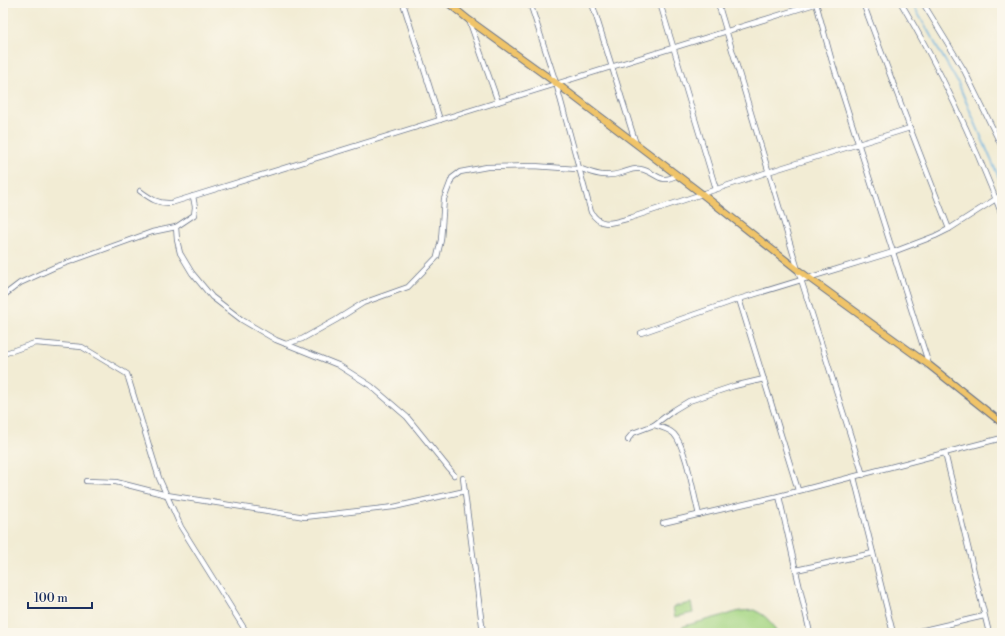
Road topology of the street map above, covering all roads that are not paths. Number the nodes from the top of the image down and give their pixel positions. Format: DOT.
graph roads {
  1 [pos="403,3"];
  2 [pos="448,3"];
  3 [pos="530,3"];
  4 [pos="592,3"];
  5 [pos="660,3"];
  6 [pos="718,3"];
  7 [pos="816,3"];
  8 [pos="863,3"];
  9 [pos="901,3"];
  10 [pos="923,3"];
  11 [pos="469,20"];
  12 [pos="727,31"];
  13 [pos="674,47"];
  14 [pos="612,66"];
  15 [pos="556,83"];
  16 [pos="498,102"];
  17 [pos="440,120"];
  18 [pos="910,128"];
  19 [pos="636,144"];
  20 [pos="859,144"];
  21 [pos="1002,147"];
  22 [pos="579,168"];
  23 [pos="768,172"];
  24 [pos="677,175"];
  25 [pos="716,189"];
  26 [pos="140,192"];
  27 [pos="702,194"];
  28 [pos="1002,195"];
  29 [pos="193,196"];
  30 [pos="996,199"];
  31 [pos="1002,215"];
  32 [pos="176,227"];
  33 [pos="949,229"];
  34 [pos="893,252"];
  35 [pos="798,270"];
  36 [pos="809,278"];
  37 [pos="802,280"];
  38 [pos="3,296"];
  39 [pos="739,299"];
  40 [pos="641,333"];
  41 [pos="286,344"];
  42 [pos="3,354"];
  43 [pos="929,365"];
  44 [pos="764,379"];
  45 [pos="1002,423"];
  46 [pos="654,425"];
  47 [pos="1002,438"];
  48 [pos="628,440"];
  49 [pos="945,453"];
  50 [pos="454,475"];
  51 [pos="863,475"];
  52 [pos="854,477"];
  53 [pos="463,478"];
  54 [pos="86,481"];
  55 [pos="798,490"];
  56 [pos="465,491"];
  57 [pos="166,495"];
  58 [pos="779,496"];
  59 [pos="699,515"];
  60 [pos="663,523"];
  61 [pos="873,553"];
  62 [pos="796,570"];
  63 [pos="984,616"];
  64 [pos="247,633"];
  65 [pos="483,633"];
  66 [pos="810,633"];
  67 [pos="893,633"];
  68 [pos="911,633"];
  69 [pos="988,633"];
  1 -- 17 [label="street"];
  2 -- 11 [label="main road"];
  3 -- 15 [label="street"];
  4 -- 14 [label="street"];
  5 -- 13 [label="street"];
  6 -- 12 [label="street"];
  7 -- 12 [label="street"];
  7 -- 20 [label="street"];
  8 -- 18 [label="street"];
  9 -- 30 [label="street"];
  10 -- 21 [label="street"];
  11 -- 15 [label="main road"];
  11 -- 16 [label="street"];
  12 -- 13 [label="street"];
  12 -- 23 [label="street"];
  13 -- 14 [label="street"];
  13 -- 25 [label="street"];
  14 -- 15 [label="street"];
  14 -- 19 [label="street"];
  15 -- 16 [label="street"];
  15 -- 19 [label="main road"];
  15 -- 22 [label="street"];
  16 -- 17 [label="street"];
  17 -- 29 [label="street"];
  18 -- 20 [label="street"];
  18 -- 33 [label="street"];
  19 -- 24 [label="main road"];
  20 -- 23 [label="street"];
  20 -- 34 [label="street"];
  22 -- 24 [label="street"];
  22 -- 27 [label="street"];
  22 -- 41 [label="street"];
  23 -- 25 [label="street"];
  23 -- 35 [label="street"];
  24 -- 27 [label="main road"];
  25 -- 27 [label="street"];
  26 -- 29 [label="street"];
  27 -- 35 [label="main road"];
  28 -- 30 [label="street"];
  29 -- 32 [label="street"];
  30 -- 31 [label="street"];
  30 -- 33 [label="street"];
  32 -- 38 [label="street"];
  32 -- 41 [label="street"];
  33 -- 34 [label="street"];
  34 -- 36 [label="street"];
  34 -- 43 [label="street"];
  35 -- 36 [label="main road"];
  35 -- 37 [label="street"];
  36 -- 37 [label="street"];
  36 -- 43 [label="main road"];
  37 -- 39 [label="street"];
  37 -- 51 [label="street"];
  39 -- 40 [label="street"];
  39 -- 44 [label="street"];
  41 -- 50 [label="street"];
  42 -- 57 [label="street"];
  43 -- 45 [label="main road"];
  44 -- 46 [label="street"];
  44 -- 55 [label="street"];
  46 -- 48 [label="street"];
  46 -- 59 [label="street"];
  47 -- 49 [label="street"];
  49 -- 51 [label="street"];
  49 -- 63 [label="street"];
  51 -- 52 [label="street"];
  52 -- 55 [label="street"];
  52 -- 61 [label="street"];
  53 -- 56 [label="street"];
  54 -- 57 [label="street"];
  55 -- 58 [label="street"];
  56 -- 57 [label="street"];
  56 -- 65 [label="street"];
  57 -- 64 [label="street"];
  58 -- 59 [label="street"];
  58 -- 62 [label="street"];
  59 -- 60 [label="street"];
  61 -- 62 [label="street"];
  61 -- 67 [label="street"];
  62 -- 66 [label="street"];
  63 -- 68 [label="street"];
  63 -- 69 [label="street"];
}
